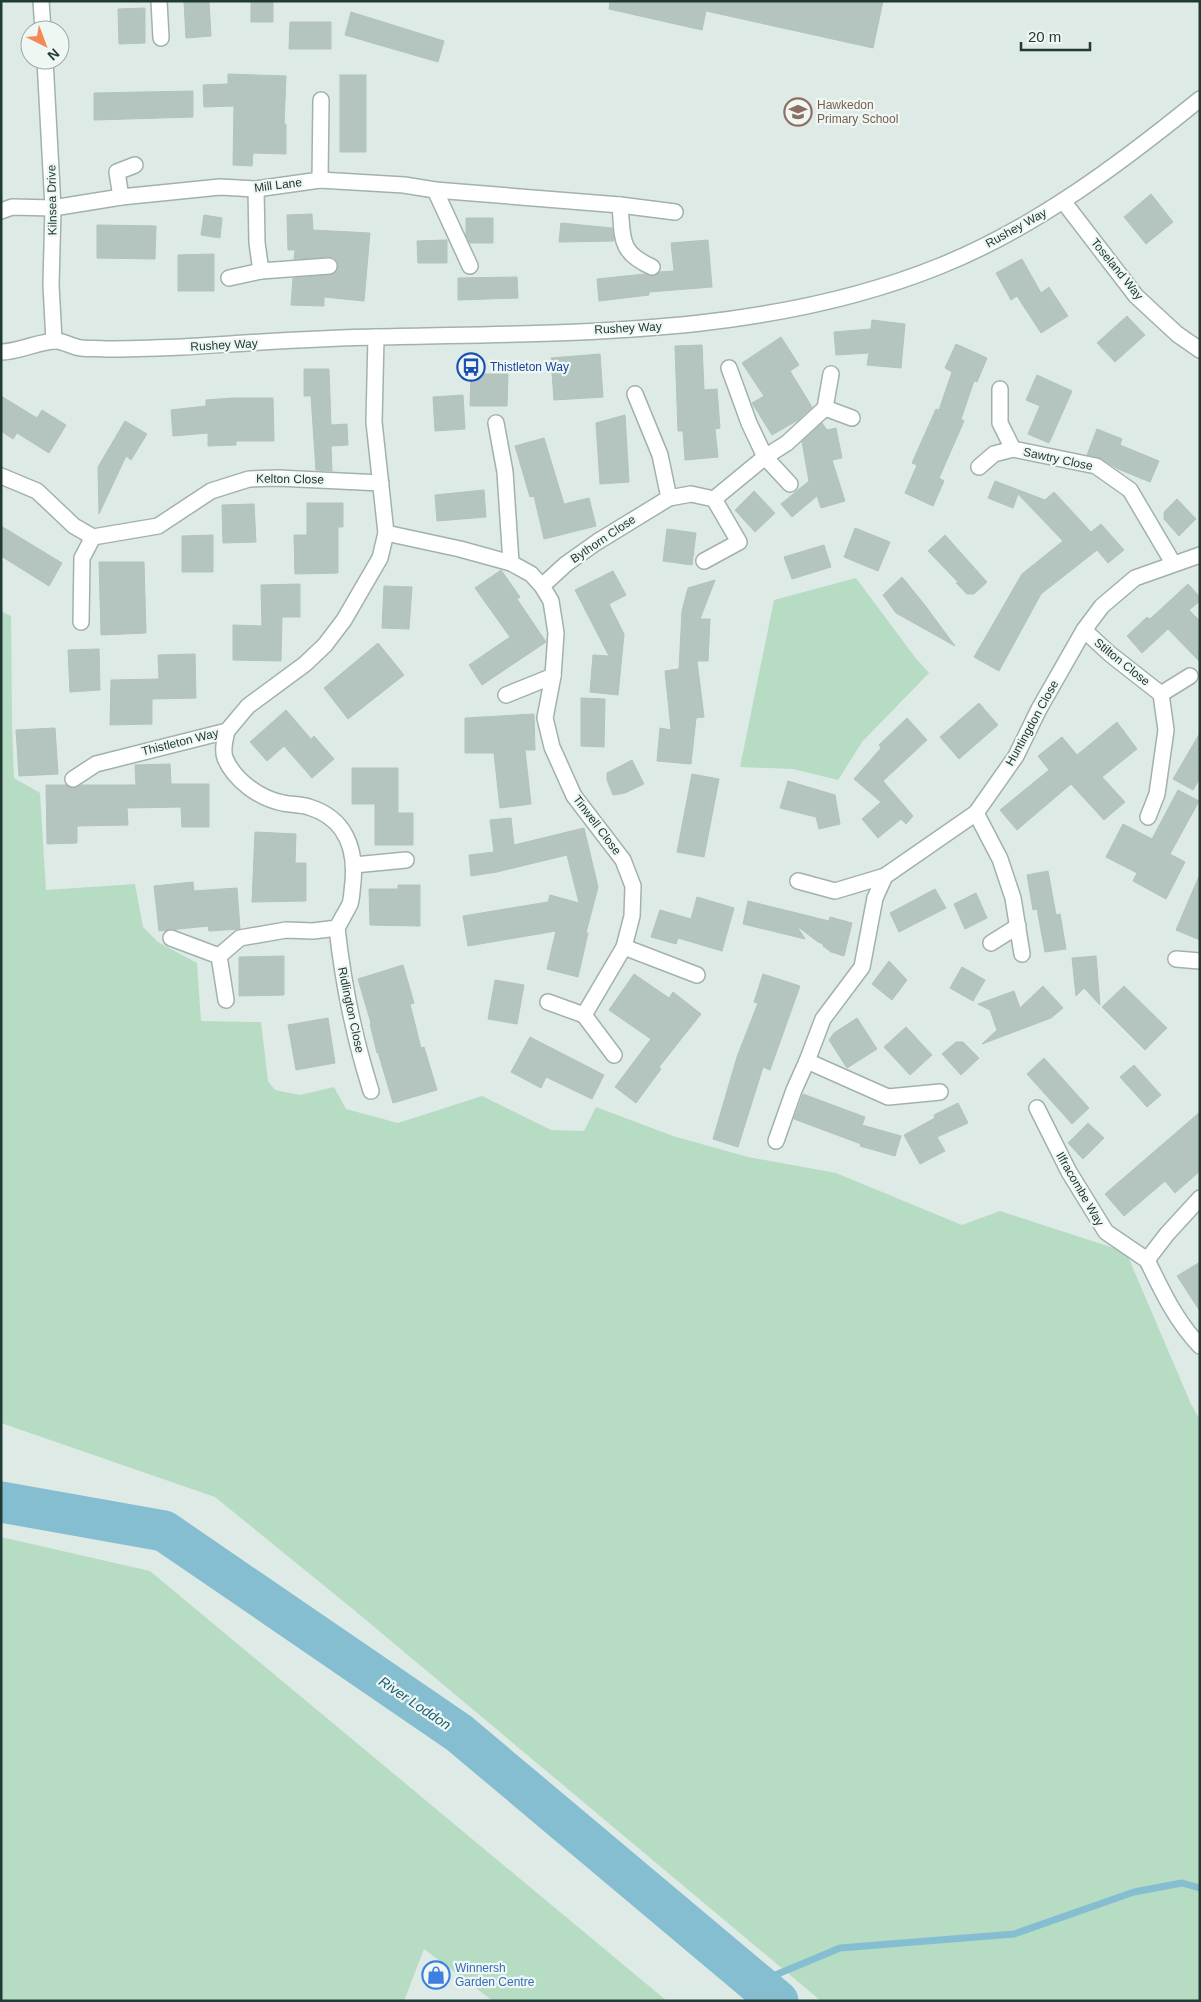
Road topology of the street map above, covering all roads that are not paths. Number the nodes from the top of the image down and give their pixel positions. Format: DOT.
graph roads {
  1 [pos="41,1"];
  2 [pos="159,1"];
  3 [pos="42,20"];
  4 [pos="161,38"];
  5 [pos="46,70"];
  6 [pos="1200,98"];
  7 [pos="321,100"];
  8 [pos="135,165"];
  9 [pos="320,180"];
  10 [pos="256,189"];
  11 [pos="435,190"];
  12 [pos="121,197"];
  13 [pos="1063,201"];
  14 [pos="620,205"];
  15 [pos="5,206"];
  16 [pos="53,208"];
  17 [pos="675,212"];
  18 [pos="329,266"];
  19 [pos="470,266"];
  20 [pos="652,267"];
  21 [pos="261,271"];
  22 [pos="229,278"];
  23 [pos="376,337"];
  24 [pos="54,341"];
  25 [pos="1200,350"];
  26 [pos="1,352"];
  27 [pos="729,368"];
  28 [pos="831,374"];
  29 [pos="1000,389"];
  30 [pos="635,394"];
  31 [pos="825,408"];
  32 [pos="852,418"];
  33 [pos="496,423"];
  34 [pos="1013,449"];
  35 [pos="765,457"];
  36 [pos="979,467"];
  37 [pos="1,476"];
  38 [pos="381,483"];
  39 [pos="790,484"];
  40 [pos="668,498"];
  41 [pos="714,499"];
  42 [pos="386,533"];
  43 [pos="93,537"];
  44 [pos="1200,555"];
  45 [pos="704,561"];
  46 [pos="511,563"];
  47 [pos="1174,563"];
  48 [pos="542,586"];
  49 [pos="81,622"];
  50 [pos="1084,630"];
  51 [pos="553,676"];
  52 [pos="1190,676"];
  53 [pos="1161,694"];
  54 [pos="506,695"];
  55 [pos="226,731"];
  56 [pos="73,779"];
  57 [pos="976,813"];
  58 [pos="1148,817"];
  59 [pos="406,860"];
  60 [pos="354,864"];
  61 [pos="885,876"];
  62 [pos="798,880"];
  63 [pos="1018,926"];
  64 [pos="337,928"];
  65 [pos="171,938"];
  66 [pos="991,943"];
  67 [pos="624,947"];
  68 [pos="1022,954"];
  69 [pos="219,956"];
  70 [pos="1176,959"];
  71 [pos="1200,962"];
  72 [pos="697,975"];
  73 [pos="226,1000"];
  74 [pos="548,1002"];
  75 [pos="584,1015"];
  76 [pos="614,1054"];
  77 [pos="807,1061"];
  78 [pos="371,1091"];
  79 [pos="940,1092"];
  80 [pos="1036,1108"];
  81 [pos="776,1141"];
  82 [pos="1200,1198"];
  83 [pos="1147,1260"];
  84 [pos="1200,1346"];
  1 -- 3 [label="street"];
  2 -- 4 [label="street"];
  5 -- 16 [label="street, Kilnsea Drive"];
  6 -- 13 [label="street, Rushey Way"];
  7 -- 9 [label="street"];
  8 -- 12 [label="street"];
  9 -- 10 [label="street, Mill Lane"];
  9 -- 11 [label="street, Mill Lane"];
  10 -- 12 [label="street, Mill Lane"];
  10 -- 21 [label="street"];
  11 -- 14 [label="street, Mill Lane"];
  11 -- 19 [label="street"];
  12 -- 16 [label="street, Mill Lane"];
  13 -- 23 [label="street, Rushey Way"];
  13 -- 25 [label="street, Toseland Way"];
  14 -- 17 [label="street, Mill Lane"];
  14 -- 20 [label="street"];
  15 -- 16 [label="street, Mill Lane"];
  16 -- 24 [label="street, Kilnsea Drive"];
  18 -- 21 [label="street"];
  21 -- 22 [label="street"];
  23 -- 24 [label="street, Rushey Way"];
  23 -- 38 [label="street, Thistleton Way"];
  24 -- 26 [label="street, Rushey Way"];
  27 -- 35 [label="street"];
  28 -- 31 [label="street"];
  29 -- 34 [label="street, Sawtry Close"];
  30 -- 40 [label="street"];
  31 -- 32 [label="street"];
  31 -- 35 [label="street"];
  33 -- 46 [label="street"];
  34 -- 36 [label="street, Sawtry Close"];
  34 -- 47 [label="street, Sawtry Close"];
  35 -- 39 [label="street"];
  35 -- 41 [label="street"];
  37 -- 43 [label="street"];
  38 -- 42 [label="street, Thistleton Way"];
  38 -- 43 [label="street, Kelton Close"];
  40 -- 41 [label="street, Bythorn Close"];
  40 -- 48 [label="street, Bythorn Close"];
  41 -- 45 [label="street"];
  42 -- 46 [label="street, Tinwell Close"];
  42 -- 55 [label="street, Thistleton Way"];
  43 -- 49 [label="street"];
  44 -- 47 [label="street, Huntingdon Close"];
  46 -- 48 [label="street, Tinwell Close"];
  47 -- 50 [label="street, Huntingdon Close"];
  48 -- 51 [label="street, Tinwell Close"];
  50 -- 53 [label="street, Stilton Close"];
  50 -- 57 [label="street, Huntingdon Close"];
  51 -- 54 [label="street"];
  51 -- 67 [label="street, Tinwell Close"];
  52 -- 53 [label="street, Stilton Close"];
  53 -- 58 [label="street, Stilton Close"];
  55 -- 56 [label="street, Thistleton Way"];
  55 -- 60 [label="street"];
  57 -- 61 [label="street, Huntingdon Close"];
  57 -- 63 [label="street"];
  59 -- 60 [label="street"];
  60 -- 64 [label="street"];
  61 -- 62 [label="street, Huntingdon Close"];
  61 -- 77 [label="street"];
  63 -- 66 [label="street"];
  63 -- 68 [label="street"];
  64 -- 69 [label="street"];
  64 -- 78 [label="street, Ridlington Close"];
  65 -- 69 [label="street"];
  67 -- 72 [label="street"];
  67 -- 75 [label="street, Tinwell Close"];
  69 -- 73 [label="street"];
  70 -- 71 [label="street"];
  74 -- 75 [label="street"];
  75 -- 76 [label="street"];
  77 -- 79 [label="street"];
  77 -- 81 [label="street"];
  80 -- 83 [label="street, Ilfracombe Way"];
  82 -- 83 [label="street"];
  83 -- 84 [label="street"];
}
